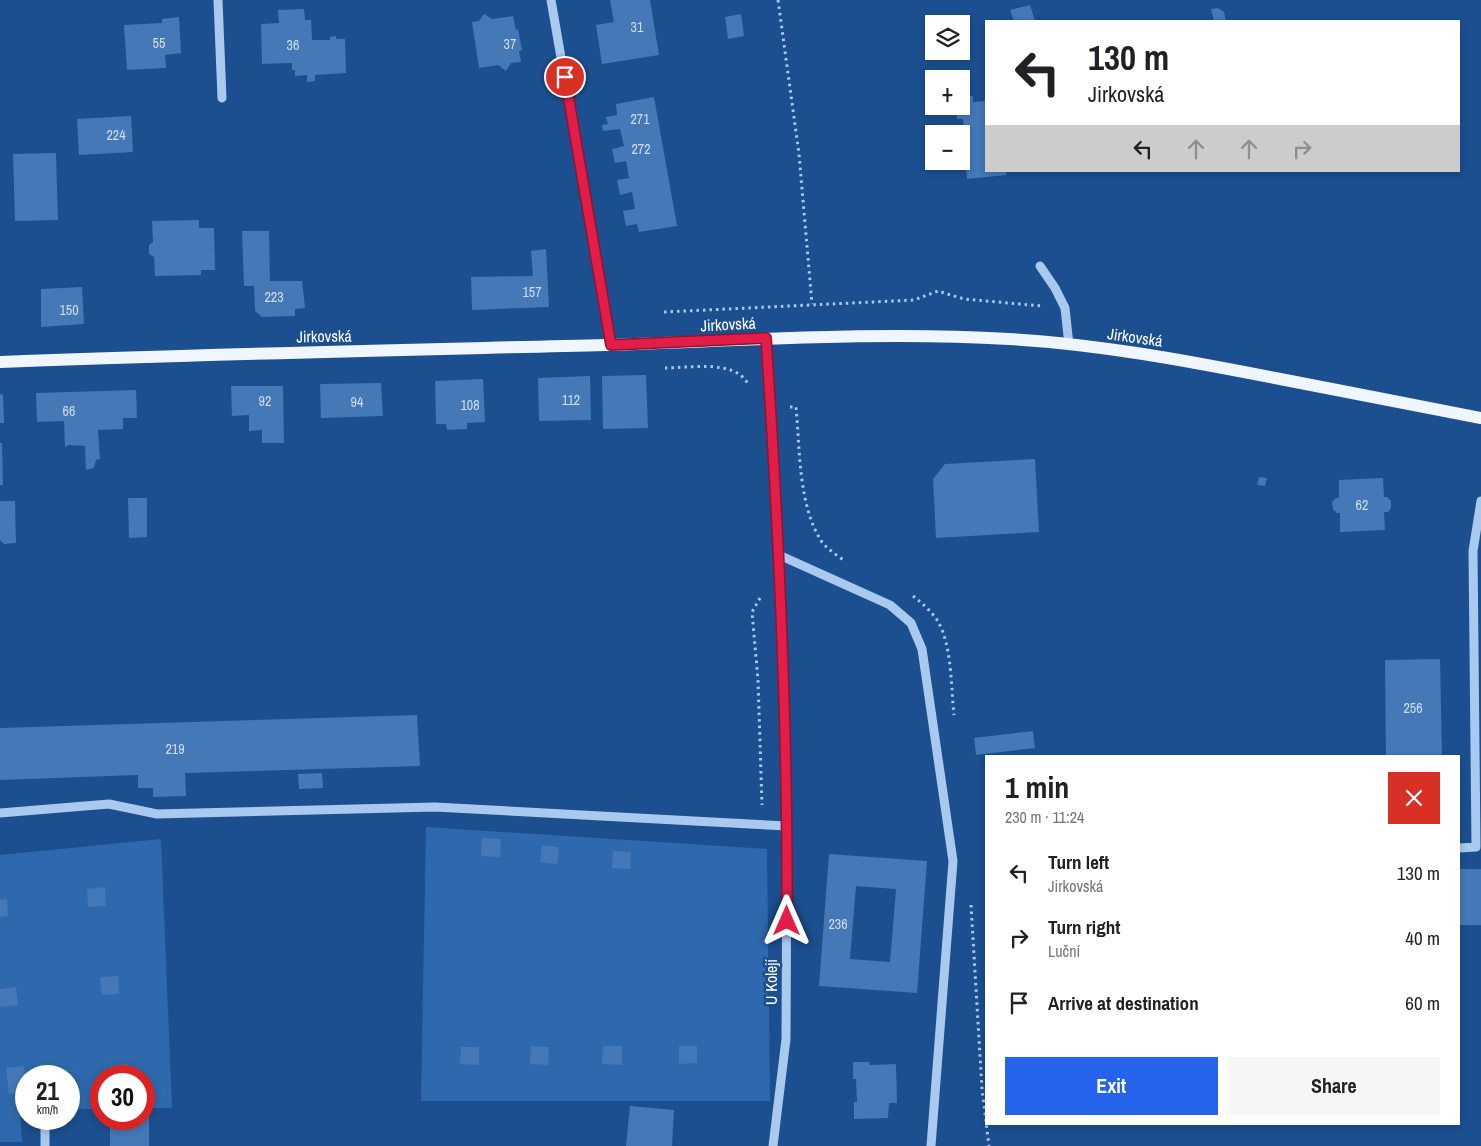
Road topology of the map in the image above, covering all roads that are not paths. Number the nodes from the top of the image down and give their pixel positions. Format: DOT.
graph roads {
  1 [pos="218,0"];
  2 [pos="551,0"];
  3 [pos="222,98"];
  4 [pos="1040,266"];
  5 [pos="766,338"];
  6 [pos="611,345"];
  7 [pos="1069,345"];
  8 [pos="0,362"];
  9 [pos="1481,418"];
  10 [pos="1481,501"];
  11 [pos="779,555"];
  12 [pos="0,813"];
  13 [pos="787,826"];
  14 [pos="1460,848"];
  15 [pos="45,1130"];
  16 [pos="45,1146"];
  17 [pos="773,1146"];
  18 [pos="931,1146"];
  1 -- 3 [label="street"];
  2 -- 6 [label="street"];
  4 -- 7 [label="street"];
  5 -- 6 [label="main road, Jirkovská"];
  5 -- 7 [label="main road, Jirkovská"];
  5 -- 11 [label="street, U Kolejí"];
  6 -- 8 [label="main road, Jirkovská"];
  7 -- 9 [label="main road, Jirkovská"];
  10 -- 14 [label="street"];
  11 -- 13 [label="street, U Kolejí"];
  11 -- 18 [label="street"];
  12 -- 13 [label="street"];
  13 -- 17 [label="street, U Kolejí"];
  15 -- 16 [label="street"];
}
